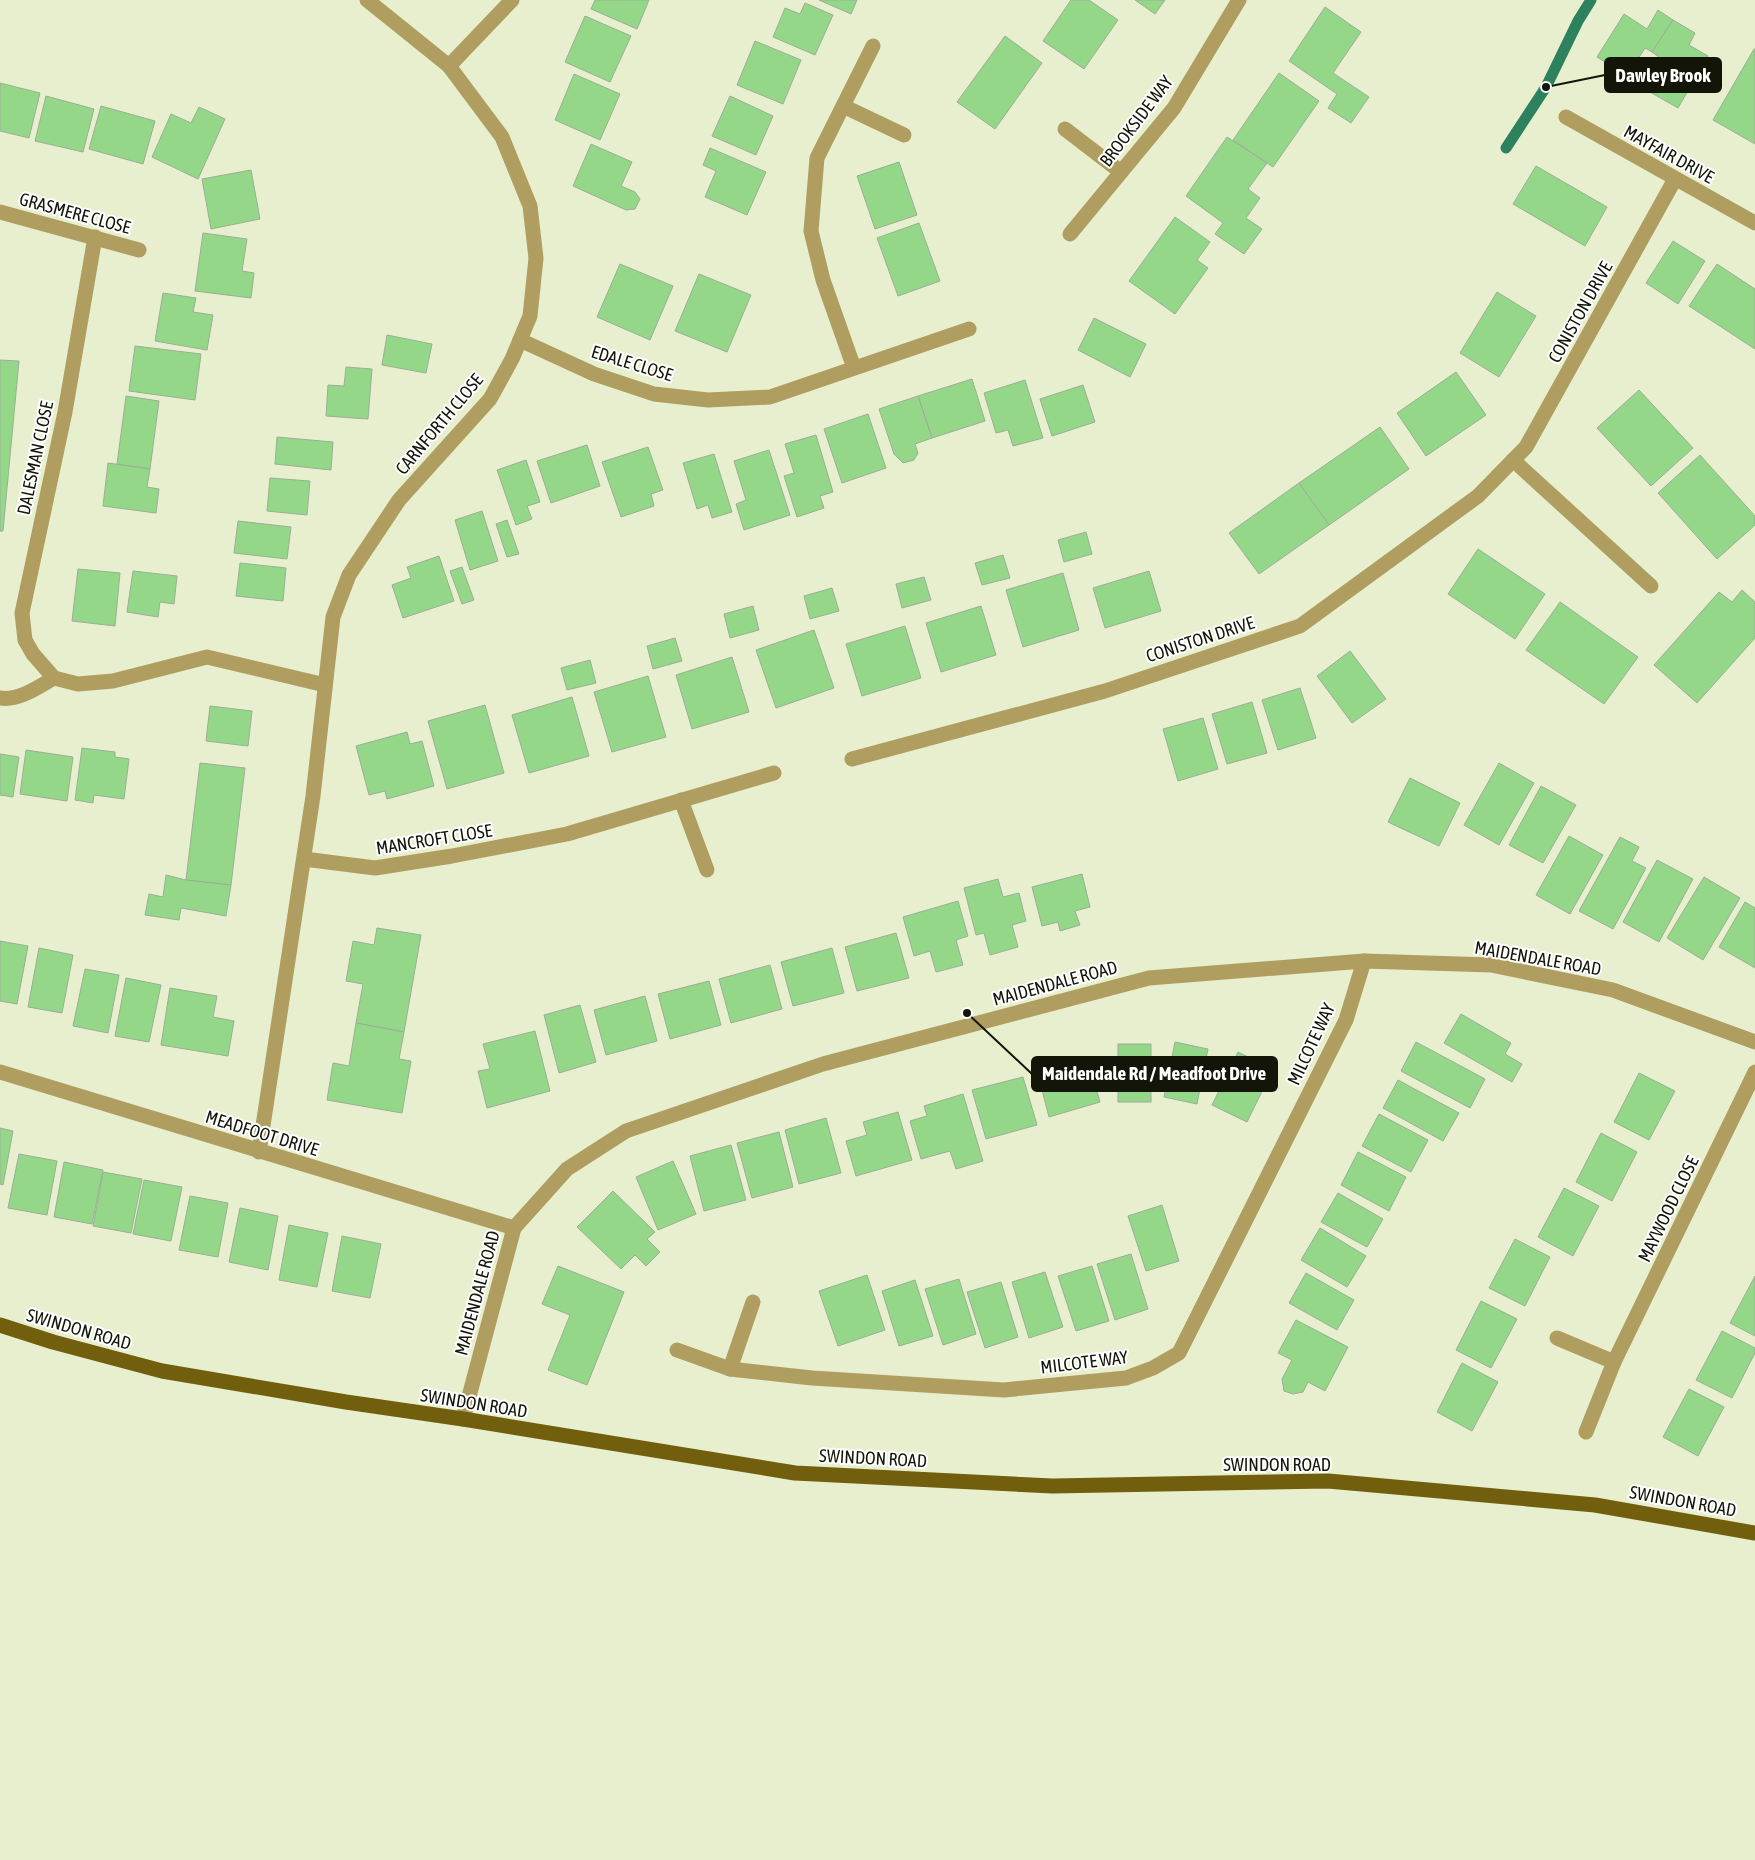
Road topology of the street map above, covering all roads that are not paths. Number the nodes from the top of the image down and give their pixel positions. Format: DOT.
graph roads {
  1 [pos="367,0"];
  2 [pos="512,0"];
  3 [pos="1239,0"];
  4 [pos="873,46"];
  5 [pos="449,66"];
  6 [pos="843,106"];
  7 [pos="1566,117"];
  8 [pos="1066,129"];
  9 [pos="904,135"];
  10 [pos="1121,172"];
  11 [pos="1675,179"];
  12 [pos="0,212"];
  13 [pos="1755,223"];
  14 [pos="1070,234"];
  15 [pos="95,237"];
  16 [pos="140,250"];
  17 [pos="969,330"];
  18 [pos="520,340"];
  19 [pos="854,368"];
  20 [pos="1513,460"];
  21 [pos="1651,586"];
  22 [pos="54,678"];
  23 [pos="325,685"];
  24 [pos="0,698"];
  25 [pos="852,759"];
  26 [pos="774,773"];
  27 [pos="681,800"];
  28 [pos="304,859"];
  29 [pos="708,870"];
  30 [pos="1364,960"];
  31 [pos="1755,1042"];
  32 [pos="0,1072"];
  33 [pos="1755,1072"];
  34 [pos="260,1152"];
  35 [pos="514,1228"];
  36 [pos="753,1302"];
  37 [pos="0,1325"];
  38 [pos="1557,1338"];
  39 [pos="677,1350"];
  40 [pos="1614,1362"];
  41 [pos="730,1369"];
  42 [pos="463,1419"];
  43 [pos="1586,1432"];
  44 [pos="1755,1533"];
  1 -- 5 [label="street, CARNFORTH CLOSE"];
  2 -- 5 [label="street"];
  3 -- 10 [label="street, BROOKSIDE WAY"];
  4 -- 6 [label="street"];
  5 -- 18 [label="street, CARNFORTH CLOSE"];
  6 -- 9 [label="street"];
  6 -- 19 [label="street"];
  7 -- 11 [label="street, MAYFAIR DRIVE"];
  8 -- 10 [label="street"];
  10 -- 14 [label="street, BROOKSIDE WAY"];
  11 -- 13 [label="street, MAYFAIR DRIVE"];
  11 -- 20 [label="street, CONISTON DRIVE"];
  12 -- 15 [label="street, GRASMERE CLOSE"];
  15 -- 16 [label="street, GRASMERE CLOSE"];
  15 -- 22 [label="street, DALESMAN CLOSE"];
  17 -- 19 [label="street, EDALE CLOSE"];
  18 -- 19 [label="street, EDALE CLOSE"];
  18 -- 23 [label="street, CARNFORTH CLOSE"];
  20 -- 21 [label="street"];
  20 -- 25 [label="street, CONISTON DRIVE"];
  22 -- 23 [label="street"];
  22 -- 24 [label="street"];
  23 -- 28 [label="street, CARNFORTH CLOSE"];
  26 -- 27 [label="street, MANCROFT CLOSE"];
  27 -- 28 [label="street, MANCROFT CLOSE"];
  27 -- 29 [label="street"];
  28 -- 34 [label="street"];
  30 -- 31 [label="street, MAIDENDALE ROAD"];
  30 -- 35 [label="street, MAIDENDALE ROAD"];
  30 -- 41 [label="street, MILCOTE WAY"];
  32 -- 34 [label="street, MEADFOOT DRIVE"];
  33 -- 40 [label="street, MAYWOOD CLOSE"];
  34 -- 35 [label="street, MEADFOOT DRIVE"];
  35 -- 42 [label="street, MAIDENDALE ROAD"];
  36 -- 41 [label="street"];
  37 -- 42 [label="main road, SWINDON ROAD"];
  38 -- 40 [label="street"];
  39 -- 41 [label="street, MILCOTE WAY"];
  40 -- 43 [label="street, MAYWOOD CLOSE"];
  42 -- 44 [label="main road, SWINDON ROAD"];
}
